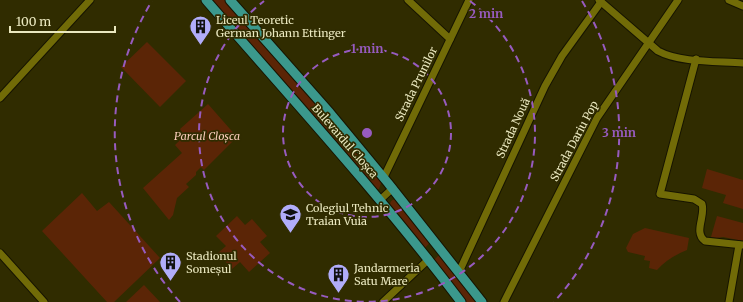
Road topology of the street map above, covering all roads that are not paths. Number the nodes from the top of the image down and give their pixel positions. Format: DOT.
graph roads {
  1 [pos="90,0"];
  2 [pos="206,0"];
  3 [pos="230,0"];
  4 [pos="408,0"];
  5 [pos="469,0"];
  6 [pos="678,0"];
  7 [pos="729,0"];
  8 [pos="600,1"];
  9 [pos="743,6"];
  10 [pos="450,39"];
  11 [pos="649,43"];
  12 [pos="696,59"];
  13 [pos="743,63"];
  14 [pos="0,98"];
  15 [pos="384,177"];
  16 [pos="393,188"];
  17 [pos="380,200"];
  18 [pos="741,245"];
  19 [pos="0,253"];
  20 [pos="429,259"];
  21 [pos="459,272"];
  22 [pos="44,302"];
  23 [pos="383,302"];
  24 [pos="461,302"];
  25 [pos="482,302"];
  26 [pos="504,302"];
  27 [pos="729,302"];
  1 -- 14 [label="street"];
  2 -- 17 [label="main road, Bulevardul Cloșca"];
  3 -- 15 [label="main road, Bulevardul Cloșca"];
  4 -- 10 [label="street"];
  5 -- 10 [label="street, Strada Prunilor"];
  6 -- 11 [label="street, Strada Dariu Pop"];
  7 -- 9 [label="street"];
  8 -- 11 [label="street"];
  8 -- 21 [label="street, Strada Nouă"];
  10 -- 15 [label="street, Strada Prunilor"];
  11 -- 12 [label="street"];
  11 -- 26 [label="street, Strada Dariu Pop"];
  12 -- 13 [label="street"];
  12 -- 18 [label="street"];
  15 -- 16 [label="main road, Bulevardul Cloșca"];
  16 -- 17 [label="street"];
  16 -- 21 [label="main road, Bulevardul Cloșca"];
  17 -- 20 [label="main road, Bulevardul Cloșca"];
  18 -- 27 [label="street"];
  19 -- 22 [label="street"];
  20 -- 23 [label="street"];
  20 -- 24 [label="main road, Bulevardul Cloșca"];
  21 -- 25 [label="main road, Bulevardul Cloșca"];
}
